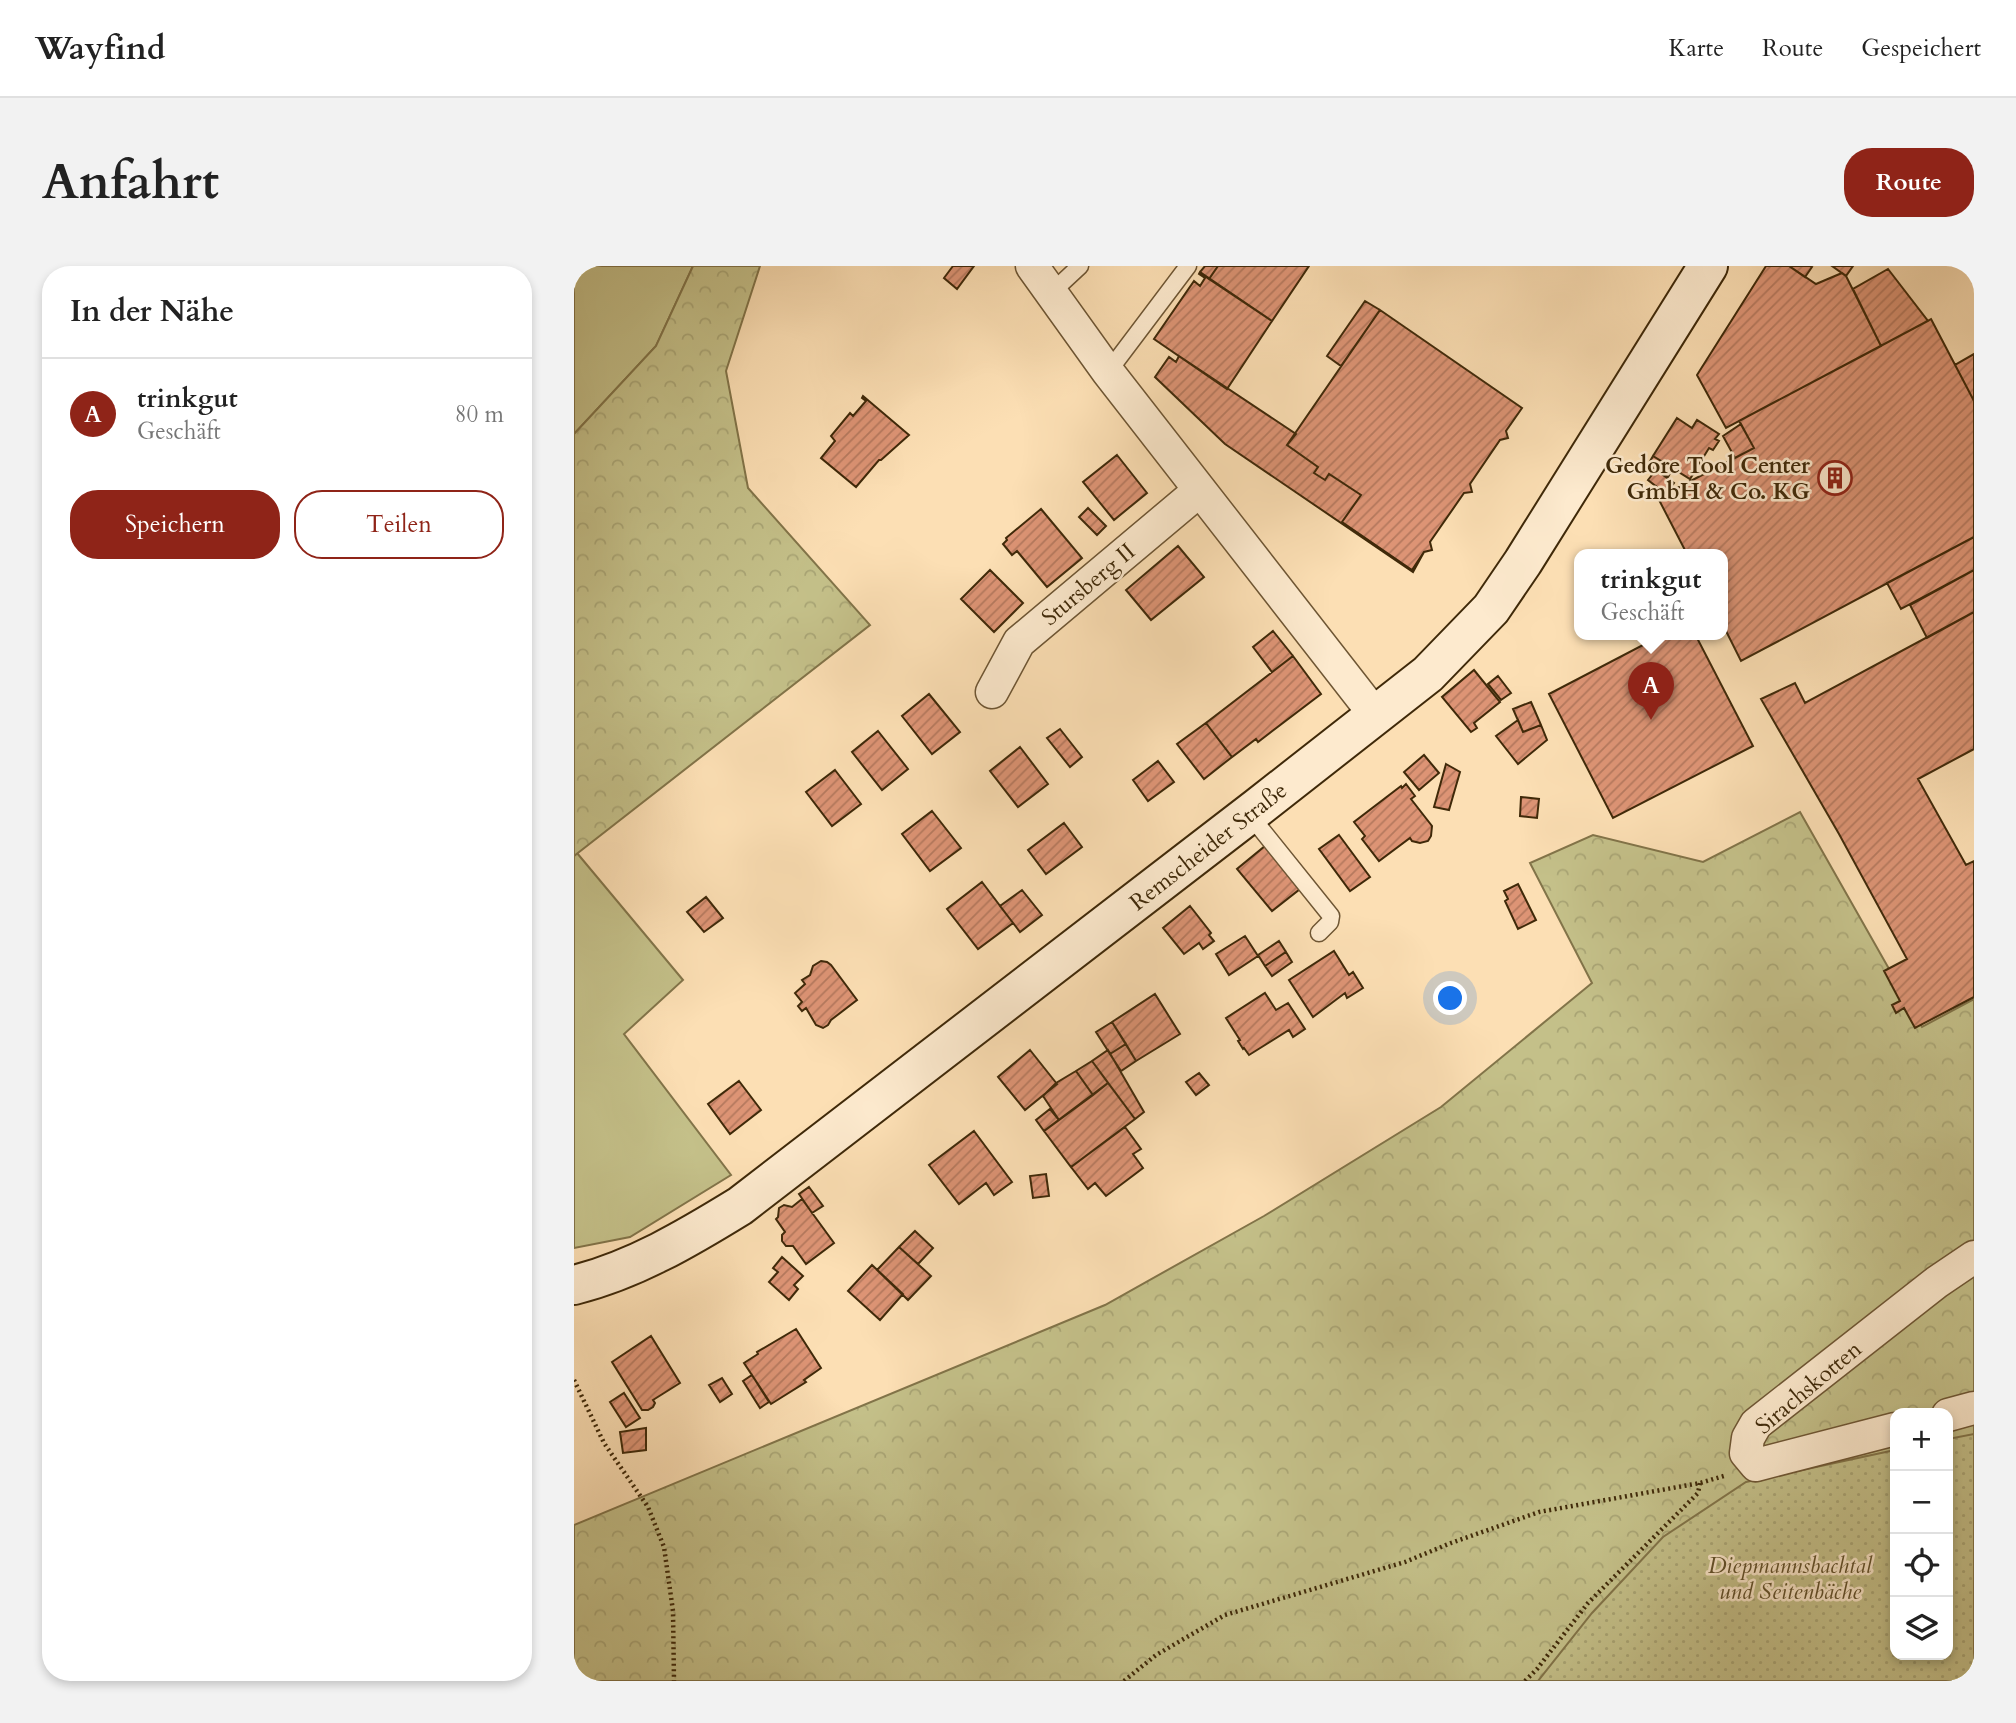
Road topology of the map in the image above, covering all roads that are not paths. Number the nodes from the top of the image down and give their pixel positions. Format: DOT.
graph roads {
  1 [pos="1032,266"];
  2 [pos="1080,266"];
  3 [pos="1188,266"];
  4 [pos="1708,266"];
  5 [pos="1051,293"];
  6 [pos="1108,372"];
  7 [pos="1200,490"];
  8 [pos="992,692"];
  9 [pos="1376,716"];
  10 [pos="1249,814"];
  11 [pos="1319,933"];
  12 [pos="1974,1257"];
  13 [pos="574,1285"];
  14 [pos="1974,1408"];
  15 [pos="1953,1414"];
  16 [pos="1890,1430"];
  1 -- 5 [label="street"];
  2 -- 5 [label="lane"];
  3 -- 6 [label="lane"];
  4 -- 9 [label="main road, Remscheider Straße"];
  5 -- 6 [label="street"];
  6 -- 7 [label="street"];
  7 -- 8 [label="street, Stursberg II"];
  7 -- 9 [label="street"];
  9 -- 10 [label="main road, Remscheider Straße"];
  10 -- 11 [label="lane"];
  10 -- 13 [label="main road, Remscheider Straße"];
  12 -- 16 [label="street, Sirachskotten"];
  14 -- 15 [label="street"];
}
